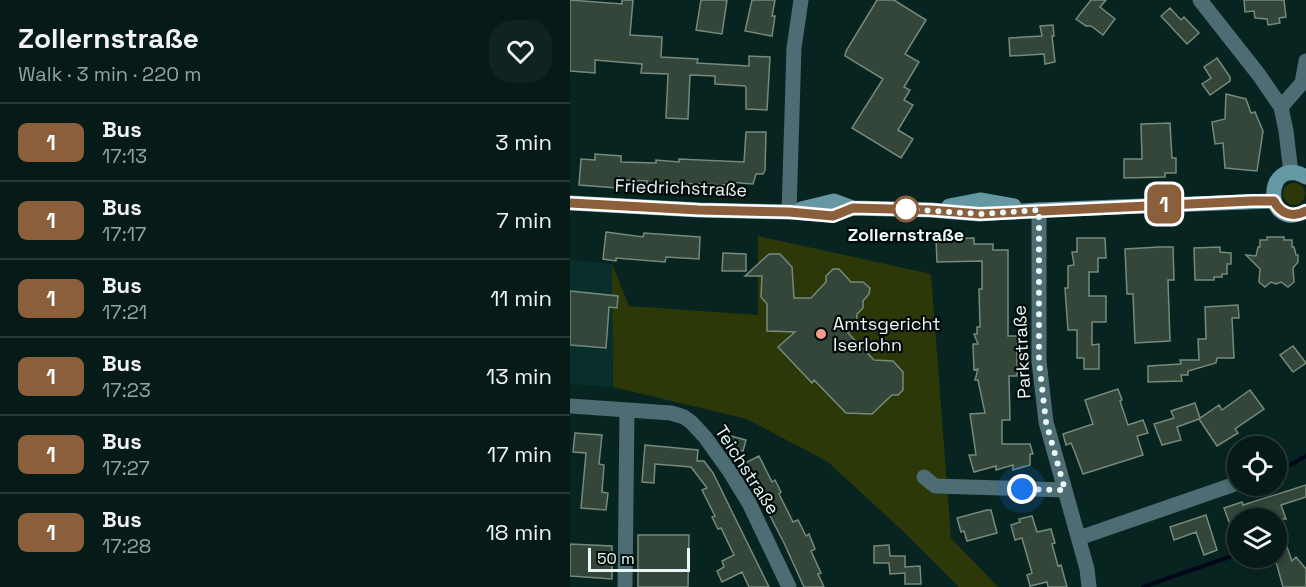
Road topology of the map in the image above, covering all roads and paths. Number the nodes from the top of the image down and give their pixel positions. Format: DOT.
graph roads {
  1 [pos="801,0"];
  2 [pos="1200,0"];
  3 [pos="1306,61"];
  4 [pos="1281,107"];
  5 [pos="1291,173"];
  6 [pos="1306,177"];
  7 [pos="1274,201"];
  8 [pos="570,203"];
  9 [pos="1039,210"];
  10 [pos="1306,211"];
  11 [pos="789,212"];
  12 [pos="570,406"];
  13 [pos="627,411"];
  14 [pos="924,477"];
  15 [pos="1227,487"];
  16 [pos="1065,490"];
  17 [pos="1078,538"];
  18 [pos="625,587"];
  19 [pos="789,587"];
  20 [pos="1089,587"];
  1 -- 11 [label="street"];
  2 -- 4 [label="street"];
  3 -- 4 [label="street"];
  4 -- 5 [label="street"];
  5 -- 6 [label="main road"];
  5 -- 7 [label="main road"];
  7 -- 9 [label="main road, Friedrichstraße"];
  7 -- 10 [label="main road"];
  8 -- 11 [label="main road, Friedrichstraße"];
  9 -- 11 [label="main road, Friedrichstraße"];
  9 -- 16 [label="street, Parkstraße"];
  12 -- 13 [label="street, Teichstraße"];
  13 -- 18 [label="street"];
  13 -- 19 [label="street, Teichstraße"];
  14 -- 16 [label="street"];
  15 -- 17 [label="street"];
  16 -- 17 [label="street, Parkstraße"];
  17 -- 20 [label="street, Parkstraße"];
}
